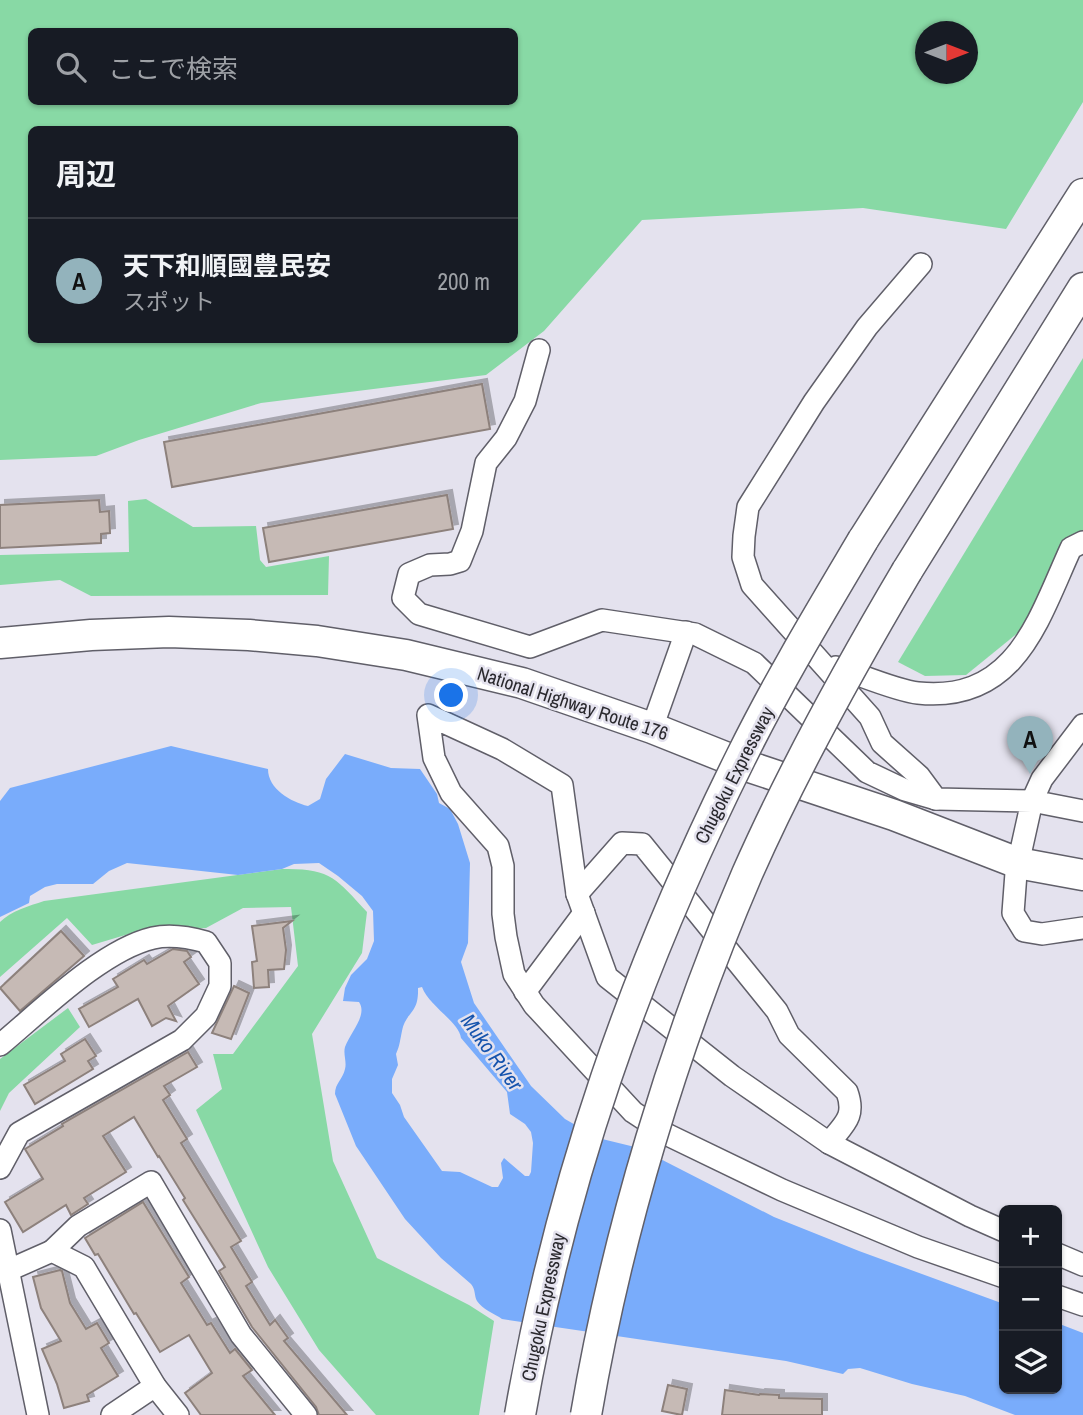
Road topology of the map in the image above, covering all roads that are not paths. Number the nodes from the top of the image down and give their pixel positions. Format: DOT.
graph roads {
  1 [pos="1083,194"];
  2 [pos="921,264"];
  3 [pos="1083,288"];
  4 [pos="539,350"];
  5 [pos="1083,542"];
  6 [pos="686,632"];
  7 [pos="0,643"];
  8 [pos="820,662"];
  9 [pos="1083,725"];
  10 [pos="652,728"];
  11 [pos="936,799"];
  12 [pos="1032,801"];
  13 [pos="1083,811"];
  14 [pos="1018,863"];
  15 [pos="1083,875"];
  16 [pos="581,903"];
  17 [pos="1083,928"];
  18 [pos="525,992"];
  19 [pos="0,1045"];
  20 [pos="830,1143"];
  21 [pos="0,1168"];
  22 [pos="999,1229"];
  23 [pos="0,1230"];
  24 [pos="52,1251"];
  25 [pos="1062,1256"];
  26 [pos="1083,1265"];
  27 [pos="9,1270"];
  28 [pos="999,1275"];
  29 [pos="1062,1298"];
  30 [pos="1083,1305"];
  31 [pos="155,1386"];
  32 [pos="38,1415"];
  33 [pos="112,1415"];
  34 [pos="178,1415"];
  35 [pos="306,1415"];
  36 [pos="520,1415"];
  37 [pos="586,1415"];
  1 -- 36 [label="highway, Chugoku Expressway, bridge"];
  2 -- 8 [label="street"];
  3 -- 37 [label="highway, bridge"];
  4 -- 6 [label="street"];
  5 -- 8 [label="street"];
  6 -- 10 [label="street"];
  6 -- 11 [label="street"];
  7 -- 10 [label="highway, National Highway Route 176"];
  8 -- 11 [label="street"];
  9 -- 12 [label="street"];
  10 -- 14 [label="highway, National Highway Route 176"];
  11 -- 12 [label="street"];
  12 -- 13 [label="street"];
  12 -- 14 [label="street"];
  14 -- 15 [label="highway, National Highway Route 176"];
  14 -- 17 [label="street"];
  16 -- 18 [label="street"];
  16 -- 18 [label="street"];
  16 -- 20 [label="street"];
  16 -- 20 [label="street"];
  18 -- 28 [label="street"];
  19 -- 21 [label="street"];
  20 -- 22 [label="street"];
  23 -- 27 [label="street"];
  24 -- 27 [label="street"];
  24 -- 31 [label="street"];
  24 -- 35 [label="street"];
  25 -- 26 [label="street"];
  27 -- 32 [label="street"];
  29 -- 30 [label="street"];
  31 -- 33 [label="street"];
  31 -- 34 [label="street"];
}
